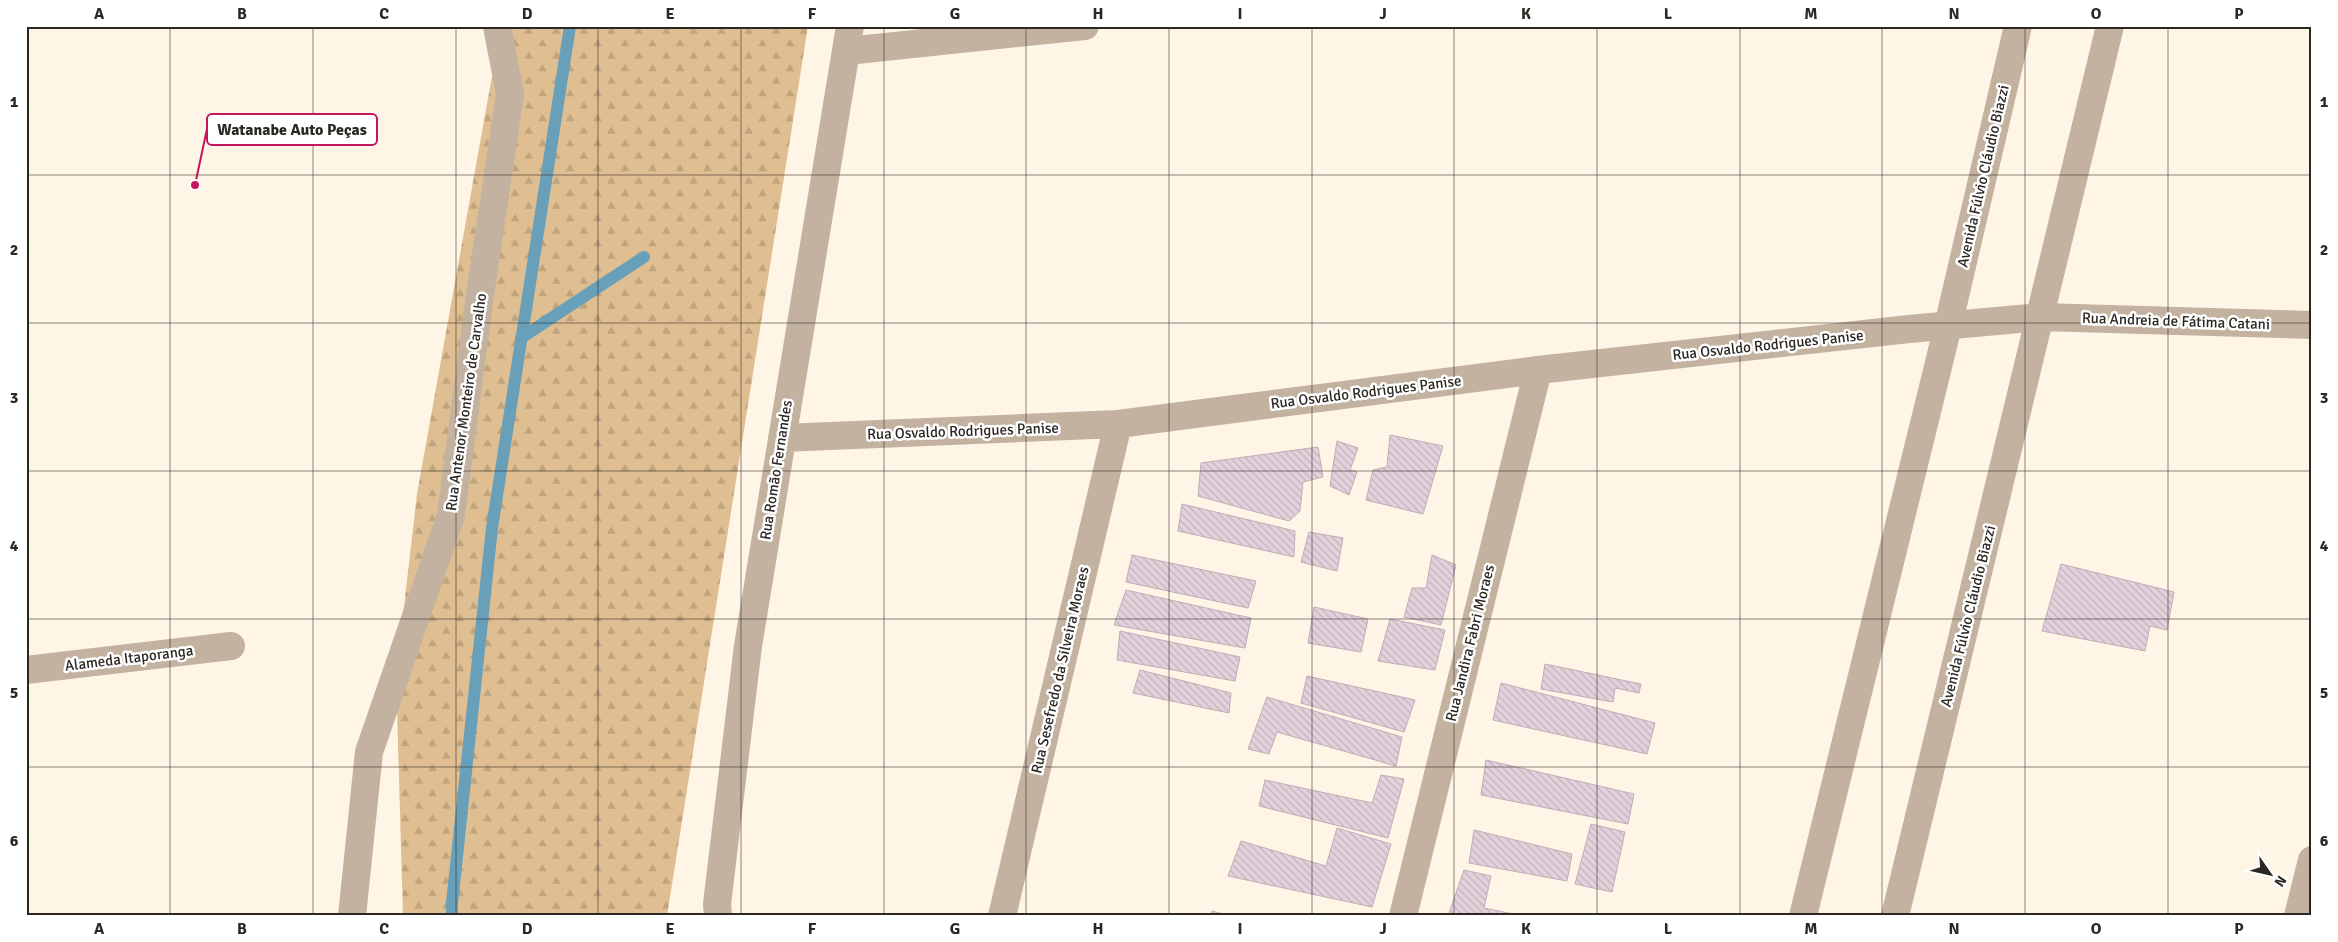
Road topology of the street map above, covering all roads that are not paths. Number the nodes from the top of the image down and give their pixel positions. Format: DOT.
graph roads {
  1 [pos="497,26"];
  2 [pos="1085,26"];
  3 [pos="2018,26"];
  4 [pos="2110,26"];
  5 [pos="849,39"];
  6 [pos="2040,317"];
  7 [pos="2312,325"];
  8 [pos="1948,326"];
  9 [pos="1538,370"];
  10 [pos="1118,424"];
  11 [pos="782,438"];
  12 [pos="231,646"];
  13 [pos="26,670"];
  14 [pos="2312,860"];
  15 [pos="352,916"];
  16 [pos="718,916"];
  17 [pos="1002,916"];
  18 [pos="1402,916"];
  19 [pos="1802,916"];
  20 [pos="1895,916"];
  21 [pos="2298,916"];
  1 -- 15 [label="street, Rua Antenor Monteiro de Carvalho"];
  2 -- 5 [label="street"];
  3 -- 8 [label="street, Avenida Fúlvio Cláudio Biazzi"];
  4 -- 6 [label="street, Avenida Fúlvio Cláudio Biazzi"];
  5 -- 11 [label="street, Rua Romão Fernandes"];
  6 -- 7 [label="street, Rua Andreia de Fátima Catani"];
  6 -- 8 [label="street"];
  6 -- 20 [label="street, Avenida Fúlvio Cláudio Biazzi"];
  8 -- 9 [label="street, Rua Osvaldo Rodrigues Panise"];
  8 -- 19 [label="street, Avenida Fúlvio Cláudio Biazzi"];
  9 -- 10 [label="street, Rua Osvaldo Rodrigues Panise"];
  9 -- 18 [label="street, Rua Jandira Fabri Moraes"];
  10 -- 11 [label="street, Rua Osvaldo Rodrigues Panise"];
  10 -- 17 [label="street, Rua Sesefredo da Silveira Moraes"];
  11 -- 16 [label="street, Rua Romão Fernandes"];
  12 -- 13 [label="street, Alameda Itaporanga"];
  14 -- 21 [label="street"];
}
